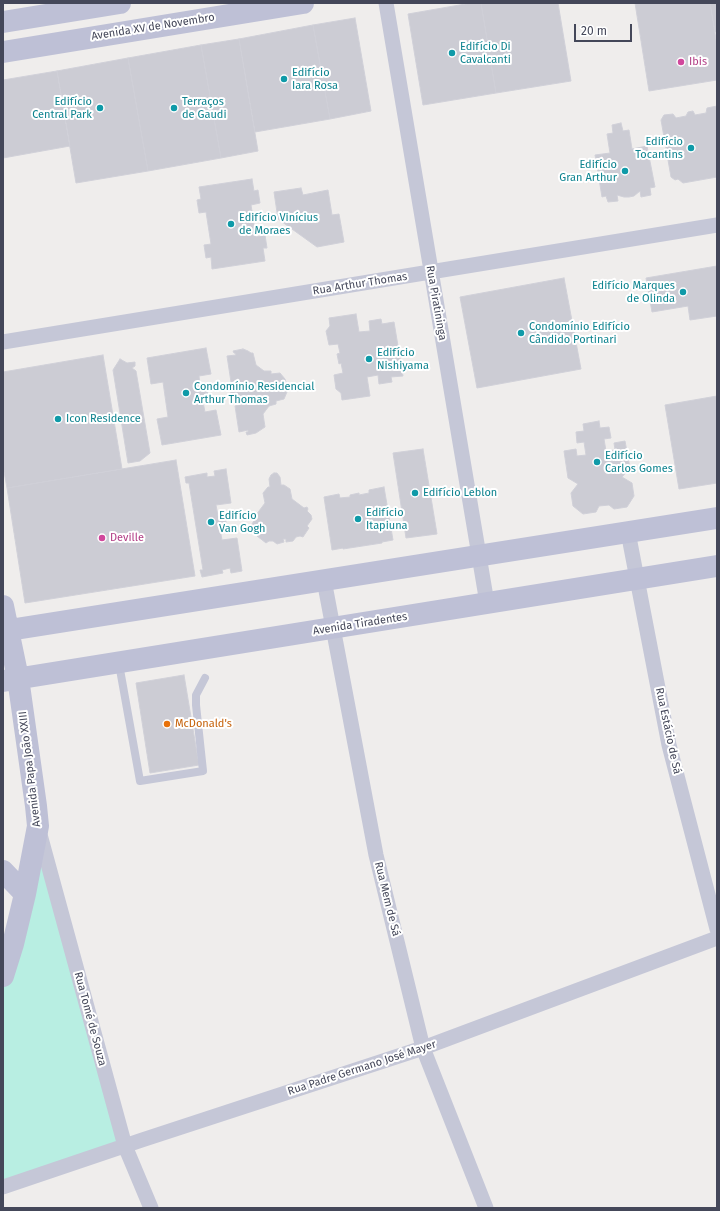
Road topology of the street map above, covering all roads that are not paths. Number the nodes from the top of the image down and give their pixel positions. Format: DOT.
graph roads {
  1 [pos="120,3"];
  2 [pos="303,3"];
  3 [pos="386,3"];
  4 [pos="3,22"];
  5 [pos="3,52"];
  6 [pos="717,225"];
  7 [pos="431,273"];
  8 [pos="3,342"];
  9 [pos="717,518"];
  10 [pos="628,532"];
  11 [pos="479,556"];
  12 [pos="717,566"];
  13 [pos="637,579"];
  14 [pos="324,580"];
  15 [pos="487,603"];
  16 [pos="3,606"];
  17 [pos="332,628"];
  18 [pos="5,631"];
  19 [pos="119,663"];
  20 [pos="205,678"];
  21 [pos="11,680"];
  22 [pos="38,826"];
  23 [pos="3,871"];
  24 [pos="26,894"];
  25 [pos="717,928"];
  26 [pos="717,938"];
  27 [pos="3,976"];
  28 [pos="423,1048"];
  29 [pos="125,1146"];
  30 [pos="3,1187"];
  31 [pos="151,1208"];
  32 [pos="486,1208"];
  1 -- 4 [label="main road"];
  2 -- 5 [label="main road, Avenida XV de Novembro"];
  3 -- 7 [label="street, Rua Piratininga"];
  6 -- 7 [label="street, Rua Arthur Thomas"];
  7 -- 8 [label="street, Rua Arthur Thomas"];
  7 -- 11 [label="street, Rua Piratininga"];
  9 -- 10 [label="main road"];
  10 -- 11 [label="main road"];
  10 -- 13 [label="street, Rua Estácio de Sá"];
  11 -- 14 [label="main road"];
  11 -- 15 [label="street, Rua Piratininga"];
  12 -- 13 [label="main road, Avenida Tiradentes"];
  13 -- 15 [label="main road, Avenida Tiradentes"];
  13 -- 25 [label="street, Rua Estácio de Sá"];
  14 -- 17 [label="street, Rua Mem de Sá"];
  14 -- 18 [label="main road"];
  15 -- 17 [label="main road, Avenida Tiradentes"];
  16 -- 18 [label="main road, Avenida Papa João XXIII"];
  17 -- 19 [label="main road, Avenida Tiradentes"];
  17 -- 28 [label="street, Rua Mem de Sá"];
  18 -- 21 [label="main road, Avenida Papa João XXIII"];
  19 -- 20 [label="lane"];
  19 -- 21 [label="main road, Avenida Tiradentes"];
  21 -- 22 [label="main road, Avenida Papa João XXIII"];
  22 -- 24 [label="main road, Avenida Papa João XXIII"];
  22 -- 29 [label="street, Rua Tomé de Souza"];
  23 -- 24 [label="main road"];
  24 -- 27 [label="main road, Avenida Papa João XXIII"];
  26 -- 28 [label="street, Rua Padre Germano José Mayer"];
  28 -- 29 [label="street, Rua Padre Germano José Mayer"];
  28 -- 32 [label="street, Rua Mem de Sá"];
  29 -- 30 [label="street, Rua Padre Germano José Mayer"];
  29 -- 31 [label="street, Rua Tomé de Souza"];
}
